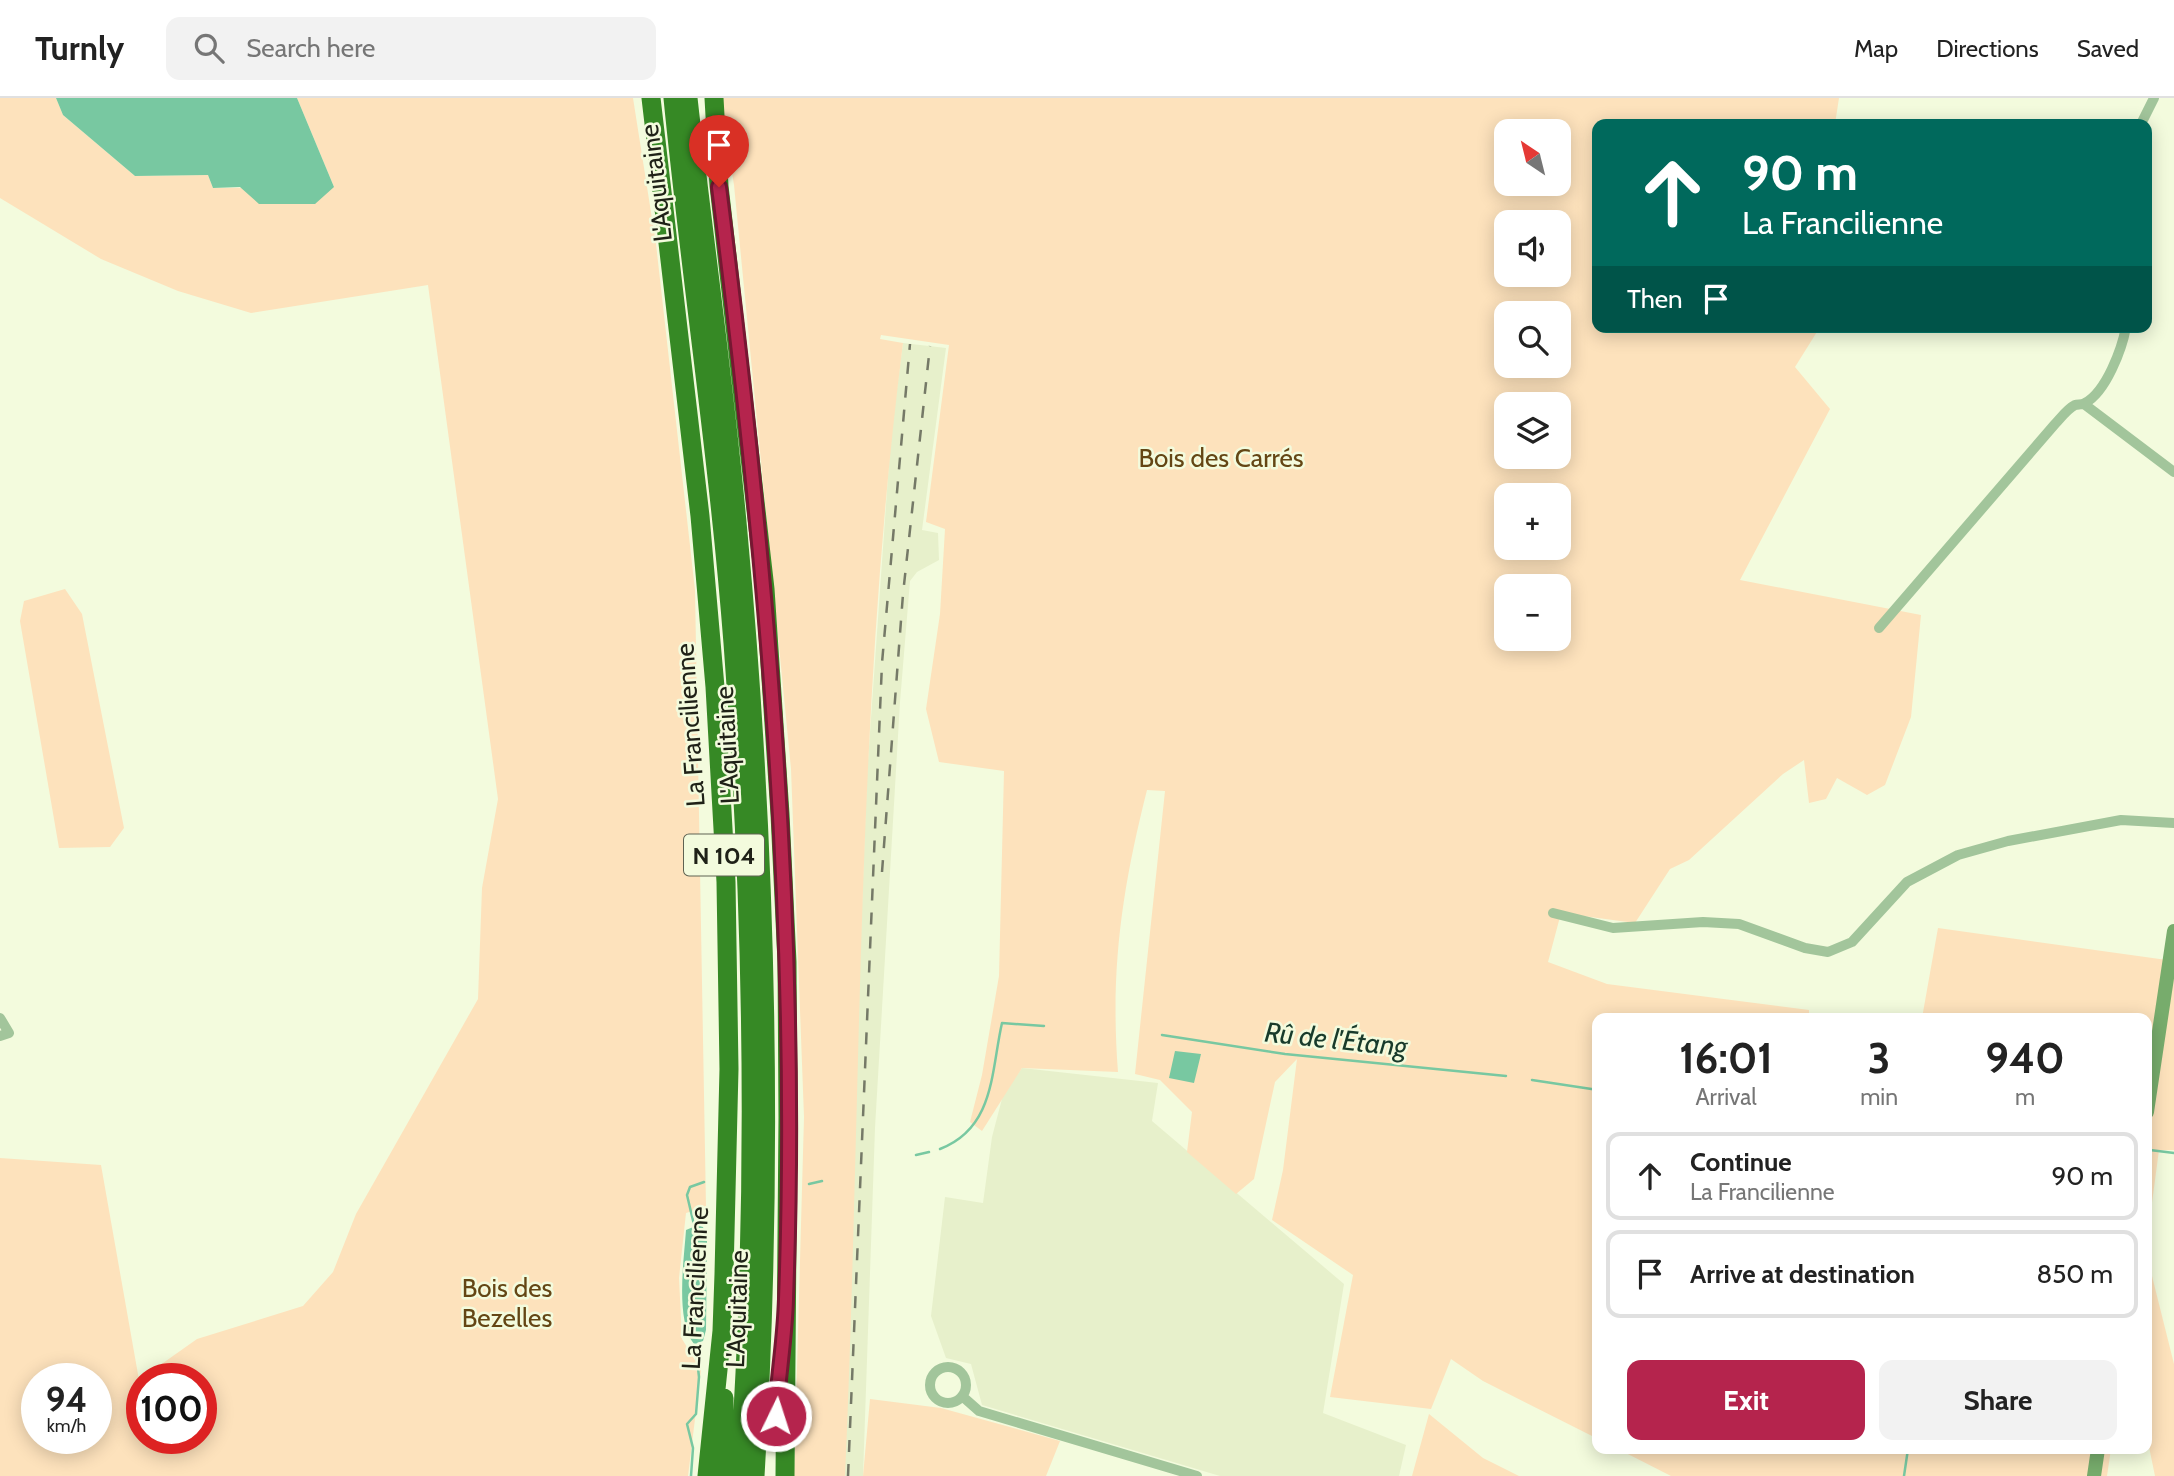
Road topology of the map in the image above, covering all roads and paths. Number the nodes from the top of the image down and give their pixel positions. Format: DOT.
graph roads {
  1 [pos="651,98"];
  2 [pos="673,98"];
  3 [pos="688,98"];
  4 [pos="701,98"];
  5 [pos="715,98"];
  6 [pos="2154,98"];
  7 [pos="2144,119"];
  8 [pos="719,187"];
  9 [pos="2125,333"];
  10 [pos="2084,404"];
  11 [pos="2174,472"];
  12 [pos="1880,628"];
  13 [pos="2174,823"];
  14 [pos="1553,913"];
  15 [pos="2174,931"];
  16 [pos="0,1018"];
  17 [pos="0,1036"];
  18 [pos="2152,1078"];
  19 [pos="786,1303"];
  20 [pos="722,1331"];
  21 [pos="962,1396"];
  22 [pos="2097,1454"];
  23 [pos="707,1476"];
  24 [pos="724,1476"];
  25 [pos="739,1476"];
  26 [pos="755,1476"];
  27 [pos="772,1476"];
  28 [pos="785,1476"];
  29 [pos="1197,1476"];
  30 [pos="2094,1476"];
  1 -- 20 [label="highway, La Francilienne / N 104"];
  2 -- 25 [label="highway, L'Aquitaine"];
  3 -- 26 [label="highway, L'Aquitaine"];
  4 -- 8 [label="highway"];
  5 -- 8 [label="highway"];
  6 -- 7 [label="street"];
  8 -- 19 [label="highway, N 104"];
  9 -- 10 [label="street"];
  10 -- 11 [label="street"];
  10 -- 12 [label="street"];
  13 -- 14 [label="street"];
  15 -- 18 [label="main road"];
  16 -- 17 [label="street"];
  19 -- 27 [label="highway"];
  19 -- 28 [label="highway, N 104"];
  20 -- 23 [label="highway, La Francilienne / N 104"];
  20 -- 24 [label="highway"];
  21 -- 29 [label="street"];
  22 -- 30 [label="main road"];
}
